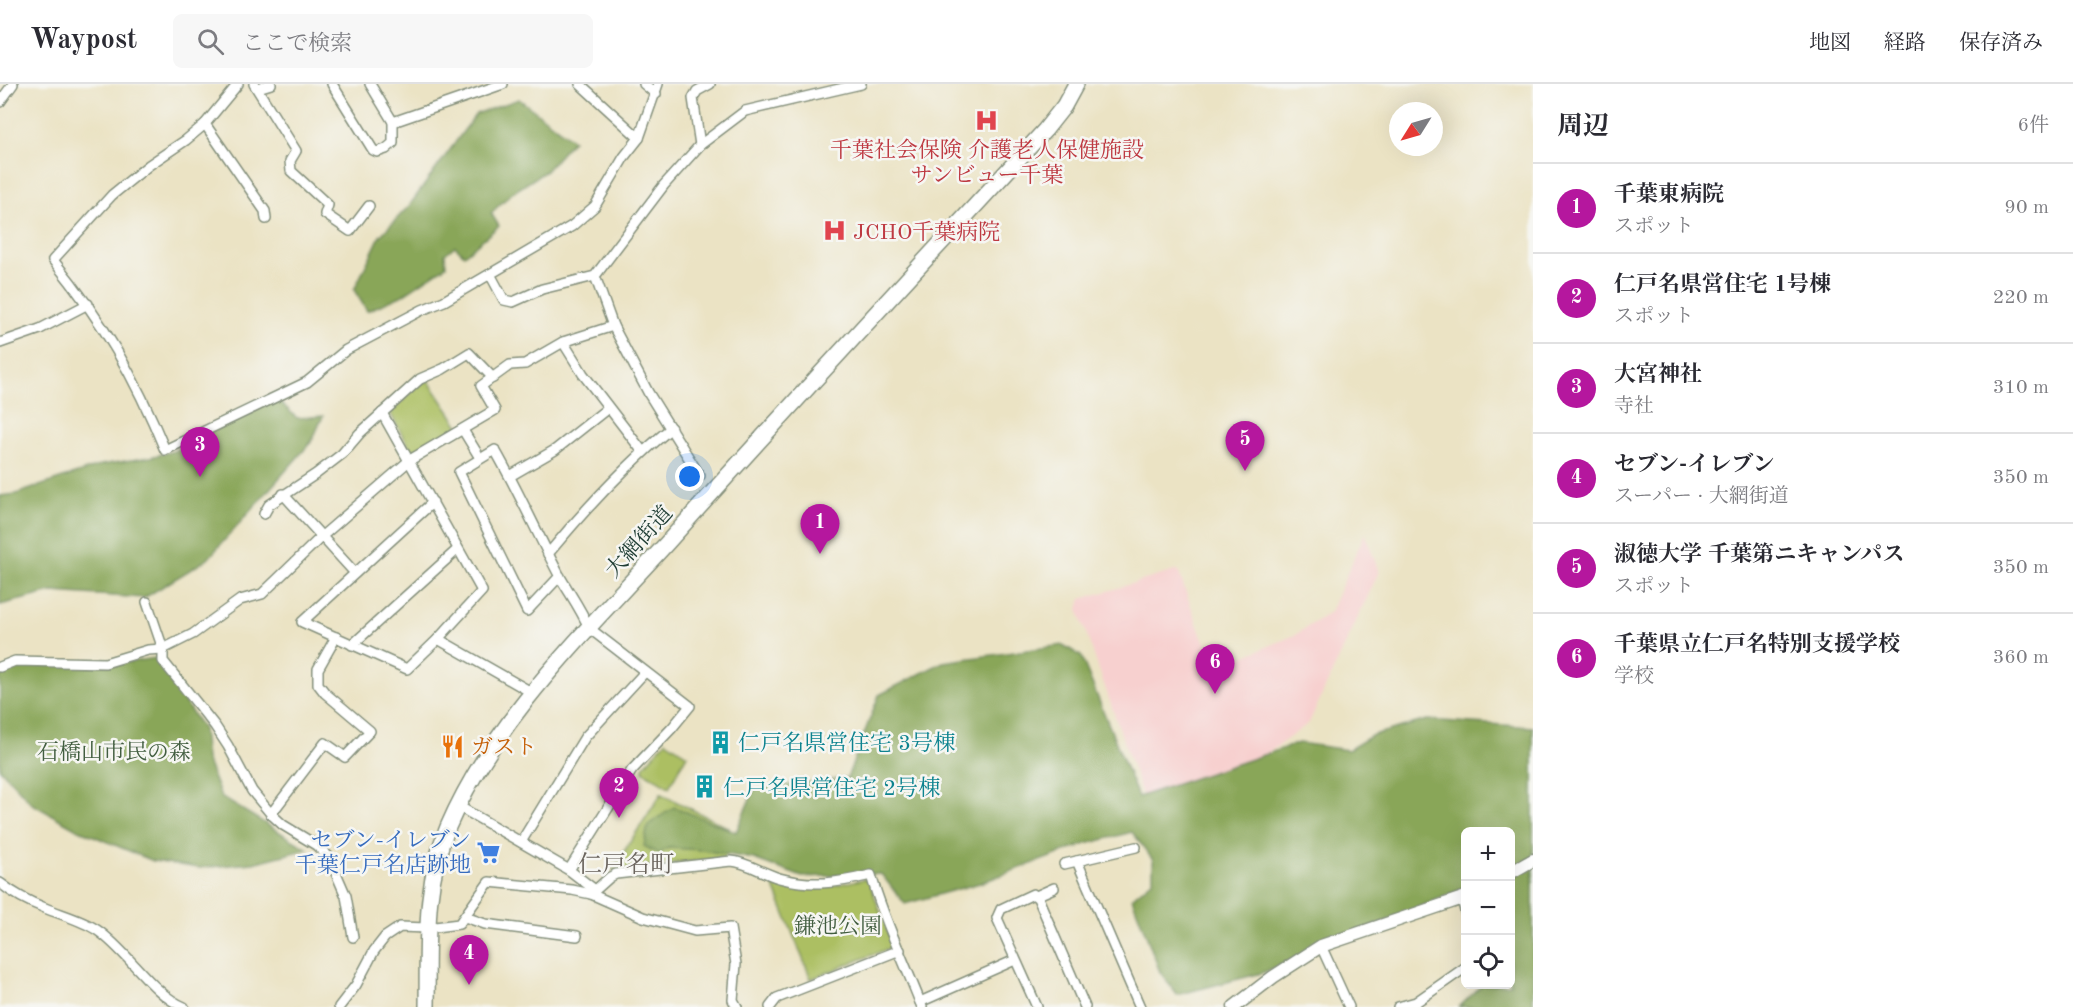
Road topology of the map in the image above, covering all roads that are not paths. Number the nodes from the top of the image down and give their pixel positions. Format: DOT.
graph roads {
  1 [pos="13,84"];
  2 [pos="238,84"];
  3 [pos="271,84"];
  4 [pos="332,84"];
  5 [pos="370,84"];
  6 [pos="503,84"];
  7 [pos="580,84"];
  8 [pos="644,84"];
  9 [pos="710,84"];
  10 [pos="861,84"];
  11 [pos="1076,84"];
  12 [pos="256,86"];
  13 [pos="657,89"];
  14 [pos="0,102"];
  15 [pos="393,123"];
  16 [pos="205,124"];
  17 [pos="639,138"];
  18 [pos="700,145"];
  19 [pos="369,206"];
  20 [pos="266,219"];
  21 [pos="490,273"];
  22 [pos="595,276"];
  23 [pos="88,304"];
  24 [pos="613,326"];
  25 [pos="563,342"];
  26 [pos="0,344"];
  27 [pos="493,378"];
  28 [pos="608,408"];
  29 [pos="382,413"];
  30 [pos="671,428"];
  31 [pos="463,430"];
  32 [pos="643,452"];
  33 [pos="480,458"];
  34 [pos="410,460"];
  35 [pos="510,476"];
  36 [pos="699,476"];
  37 [pos="283,494"];
  38 [pos="433,502"];
  39 [pos="264,514"];
  40 [pos="321,537"];
  41 [pos="458,549"];
  42 [pos="548,554"];
  43 [pos="355,573"];
  44 [pos="560,576"];
  45 [pos="147,602"];
  46 [pos="589,628"];
  47 [pos="336,637"];
  48 [pos="438,639"];
  49 [pos="352,645"];
  50 [pos="163,649"];
  51 [pos="0,667"];
  52 [pos="645,672"];
  53 [pos="531,692"];
  54 [pos="458,806"];
  55 [pos="271,814"];
  56 [pos="521,842"];
  57 [pos="1136,847"];
  58 [pos="1533,860"];
  59 [pos="1077,861"];
  60 [pos="1064,864"];
  61 [pos="569,870"];
  62 [pos="1515,870"];
  63 [pos="0,883"];
  64 [pos="1054,888"];
  65 [pos="593,892"];
  66 [pos="1036,896"];
  67 [pos="1461,899"];
  68 [pos="465,917"];
  69 [pos="428,928"];
  70 [pos="577,936"];
  71 [pos="353,937"];
  72 [pos="1321,946"];
  73 [pos="900,950"];
  74 [pos="1015,960"];
  75 [pos="1461,970"];
  76 [pos="921,1004"];
  77 [pos="184,1007"];
  78 [pos="339,1007"];
  79 [pos="427,1007"];
  80 [pos="737,1007"];
  81 [pos="770,1007"];
  82 [pos="1037,1007"];
  83 [pos="1085,1007"];
  84 [pos="1140,1007"];
  85 [pos="1234,1007"];
  86 [pos="1349,1007"];
  87 [pos="1398,1007"];
  1 -- 14 [label="street"];
  2 -- 16 [label="street"];
  3 -- 12 [label="street"];
  4 -- 15 [label="street"];
  5 -- 15 [label="street"];
  6 -- 15 [label="street"];
  7 -- 17 [label="street"];
  8 -- 13 [label="street"];
  9 -- 18 [label="street"];
  10 -- 18 [label="street"];
  11 -- 46 [label="main road, 大網街道"];
  12 -- 19 [label="street"];
  13 -- 17 [label="street"];
  16 -- 20 [label="street"];
  16 -- 23 [label="street"];
  17 -- 21 [label="street"];
  18 -- 22 [label="street"];
  21 -- 22 [label="street"];
  21 -- 23 [label="street"];
  22 -- 24 [label="street"];
  23 -- 26 [label="street"];
  24 -- 25 [label="street"];
  24 -- 30 [label="street"];
  25 -- 27 [label="street"];
  25 -- 28 [label="street"];
  27 -- 29 [label="street"];
  27 -- 31 [label="street"];
  28 -- 32 [label="street"];
  28 -- 35 [label="street"];
  29 -- 34 [label="street"];
  29 -- 37 [label="street"];
  30 -- 32 [label="street"];
  30 -- 36 [label="street"];
  31 -- 33 [label="street"];
  31 -- 34 [label="street"];
  32 -- 42 [label="street"];
  33 -- 35 [label="street"];
  33 -- 44 [label="street"];
  34 -- 38 [label="street"];
  34 -- 40 [label="street"];
  35 -- 42 [label="street"];
  37 -- 39 [label="street"];
  37 -- 40 [label="street"];
  38 -- 41 [label="street"];
  38 -- 43 [label="street"];
  40 -- 43 [label="street"];
  40 -- 50 [label="street"];
  41 -- 48 [label="street"];
  41 -- 49 [label="street"];
  42 -- 44 [label="street"];
  43 -- 47 [label="street"];
  44 -- 46 [label="street"];
  45 -- 50 [label="street"];
  46 -- 52 [label="street"];
  46 -- 53 [label="main road, 大網街道"];
  47 -- 49 [label="street"];
  47 -- 55 [label="street"];
  48 -- 49 [label="street"];
  48 -- 53 [label="street"];
  50 -- 51 [label="street"];
  50 -- 55 [label="street"];
  52 -- 56 [label="street"];
  52 -- 61 [label="street"];
  53 -- 54 [label="main road, 大網街道"];
  54 -- 56 [label="street"];
  54 -- 69 [label="main road, 大網街道"];
  55 -- 71 [label="street"];
  56 -- 61 [label="street"];
  57 -- 59 [label="street"];
  58 -- 62 [label="street"];
  59 -- 60 [label="street"];
  59 -- 84 [label="street"];
  61 -- 65 [label="street"];
  63 -- 77 [label="street"];
  64 -- 66 [label="street"];
  65 -- 68 [label="street"];
  65 -- 73 [label="street"];
  65 -- 80 [label="street"];
  66 -- 74 [label="street"];
  66 -- 83 [label="street"];
  67 -- 72 [label="street"];
  68 -- 69 [label="street"];
  68 -- 70 [label="street"];
  69 -- 78 [label="street"];
  69 -- 79 [label="main road, 大網街道"];
  72 -- 85 [label="street"];
  72 -- 86 [label="street"];
  73 -- 76 [label="street"];
  73 -- 81 [label="street"];
  74 -- 76 [label="street"];
  74 -- 82 [label="street"];
  75 -- 87 [label="street"];
}
